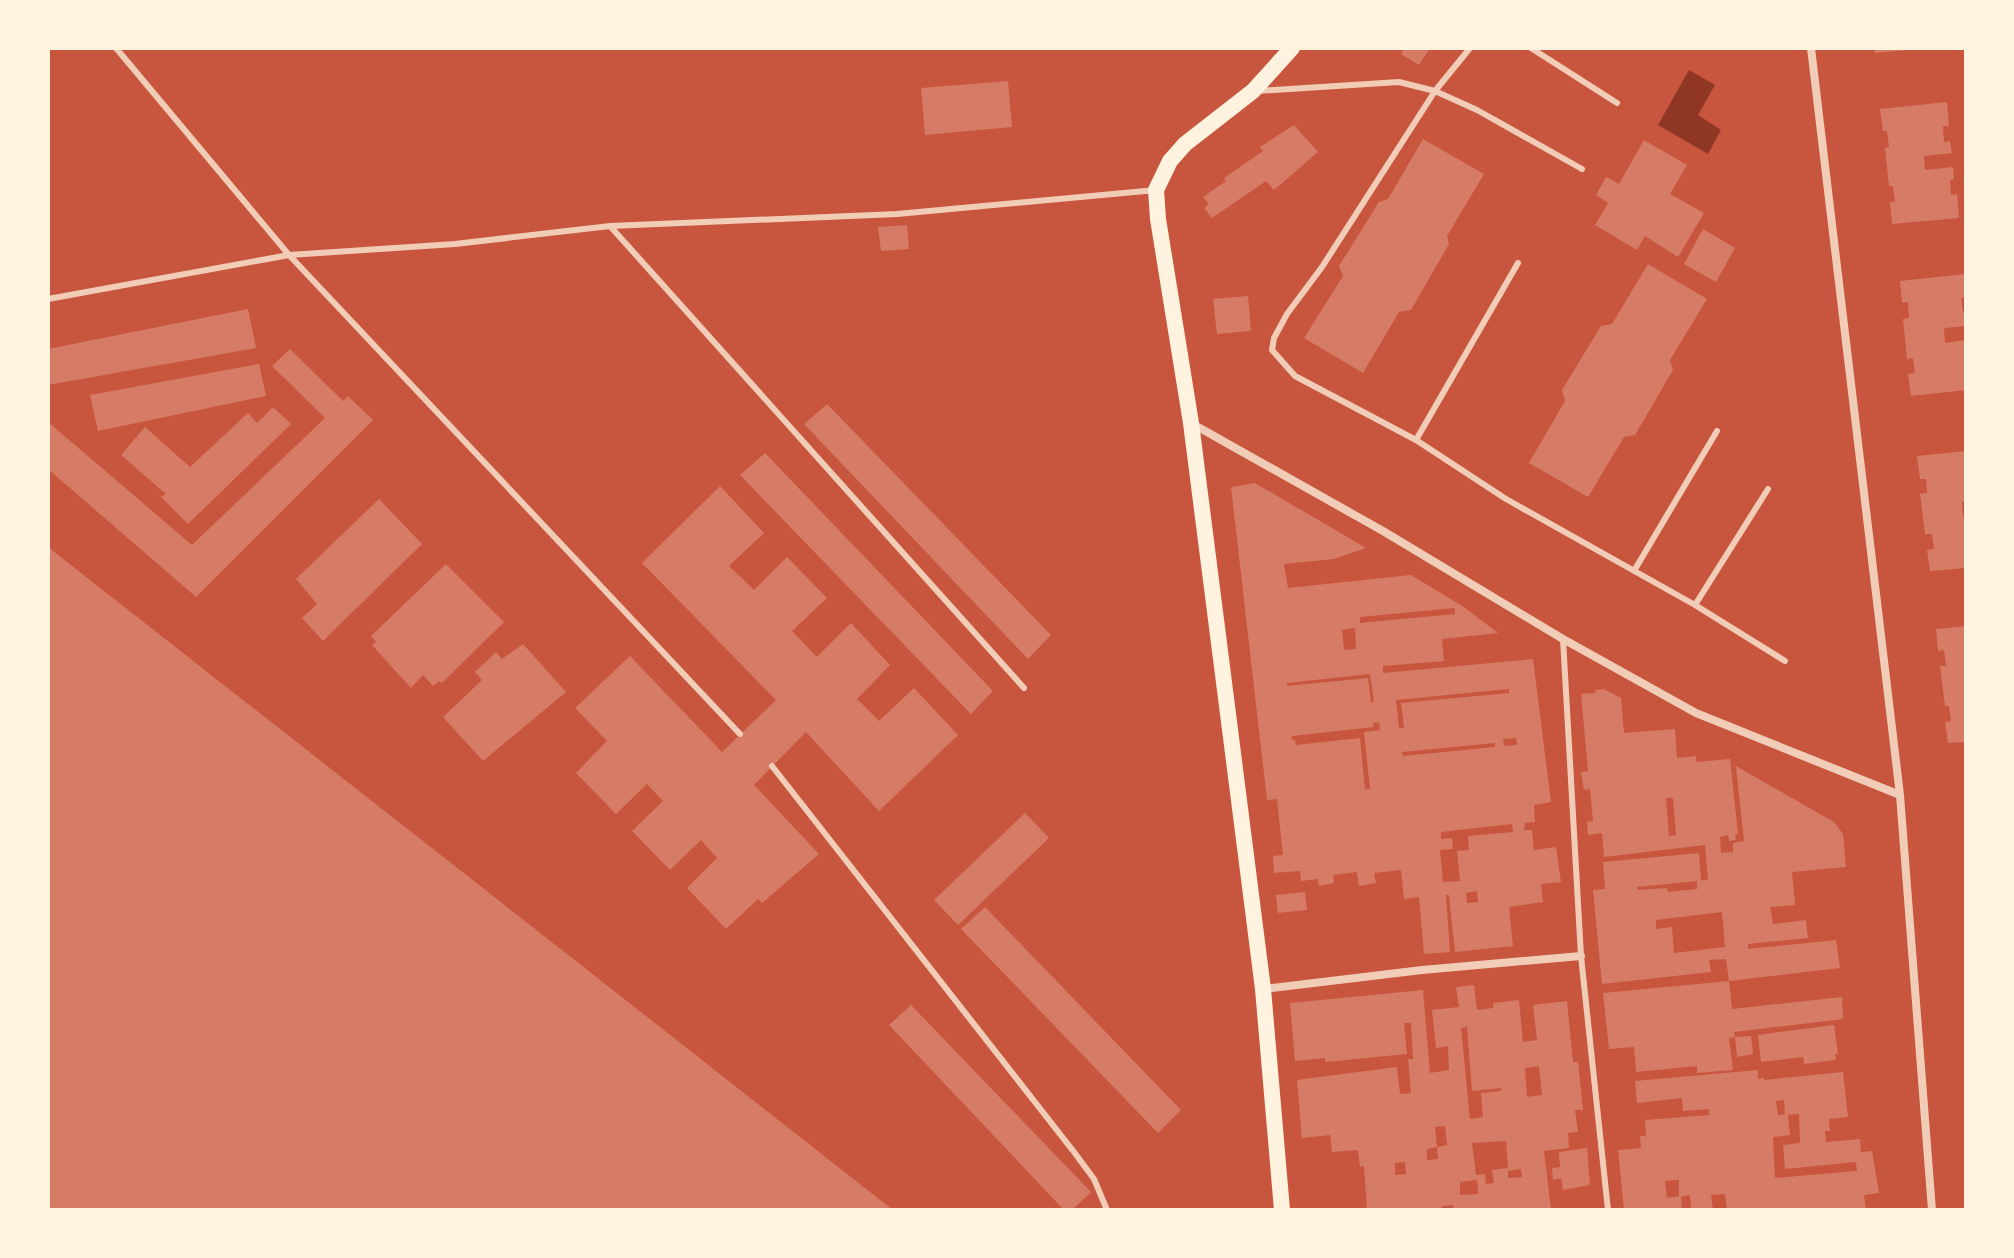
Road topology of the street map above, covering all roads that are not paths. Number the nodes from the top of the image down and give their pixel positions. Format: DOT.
graph roads {
  1 [pos="116,48"];
  2 [pos="1292,48"];
  3 [pos="1470,48"];
  4 [pos="1531,48"];
  5 [pos="1811,48"];
  6 [pos="1253,91"];
  7 [pos="1435,91"];
  8 [pos="1617,103"];
  9 [pos="1582,169"];
  10 [pos="1156,190"];
  11 [pos="610,226"];
  12 [pos="289,255"];
  13 [pos="1518,263"];
  14 [pos="48,299"];
  15 [pos="1191,423"];
  16 [pos="1717,431"];
  17 [pos="1416,440"];
  18 [pos="1768,489"];
  19 [pos="1634,571"];
  20 [pos="1695,605"];
  21 [pos="1563,639"];
  22 [pos="1785,661"];
  23 [pos="1024,688"];
  24 [pos="740,734"];
  25 [pos="772,766"];
  26 [pos="1900,795"];
  27 [pos="1581,956"];
  28 [pos="1263,989"];
  29 [pos="1107,1210"];
  30 [pos="1282,1210"];
  31 [pos="1608,1210"];
  32 [pos="1932,1210"];
  1 -- 12 [label="lane"];
  2 -- 6 [label="main road"];
  3 -- 7 [label="lane"];
  4 -- 8 [label="lane"];
  5 -- 26 [label="street"];
  6 -- 7 [label="lane"];
  6 -- 10 [label="main road"];
  7 -- 9 [label="lane"];
  7 -- 17 [label="lane"];
  10 -- 11 [label="lane"];
  10 -- 15 [label="main road"];
  11 -- 12 [label="lane"];
  11 -- 23 [label="lane"];
  12 -- 14 [label="lane"];
  12 -- 24 [label="lane"];
  13 -- 17 [label="lane"];
  15 -- 21 [label="street"];
  15 -- 28 [label="main road"];
  16 -- 19 [label="lane"];
  17 -- 19 [label="lane"];
  18 -- 20 [label="lane"];
  19 -- 20 [label="lane"];
  20 -- 22 [label="lane"];
  21 -- 26 [label="street"];
  21 -- 27 [label="lane"];
  25 -- 29 [label="lane"];
  26 -- 32 [label="street"];
  27 -- 28 [label="street"];
  27 -- 31 [label="lane"];
  28 -- 30 [label="main road"];
}
